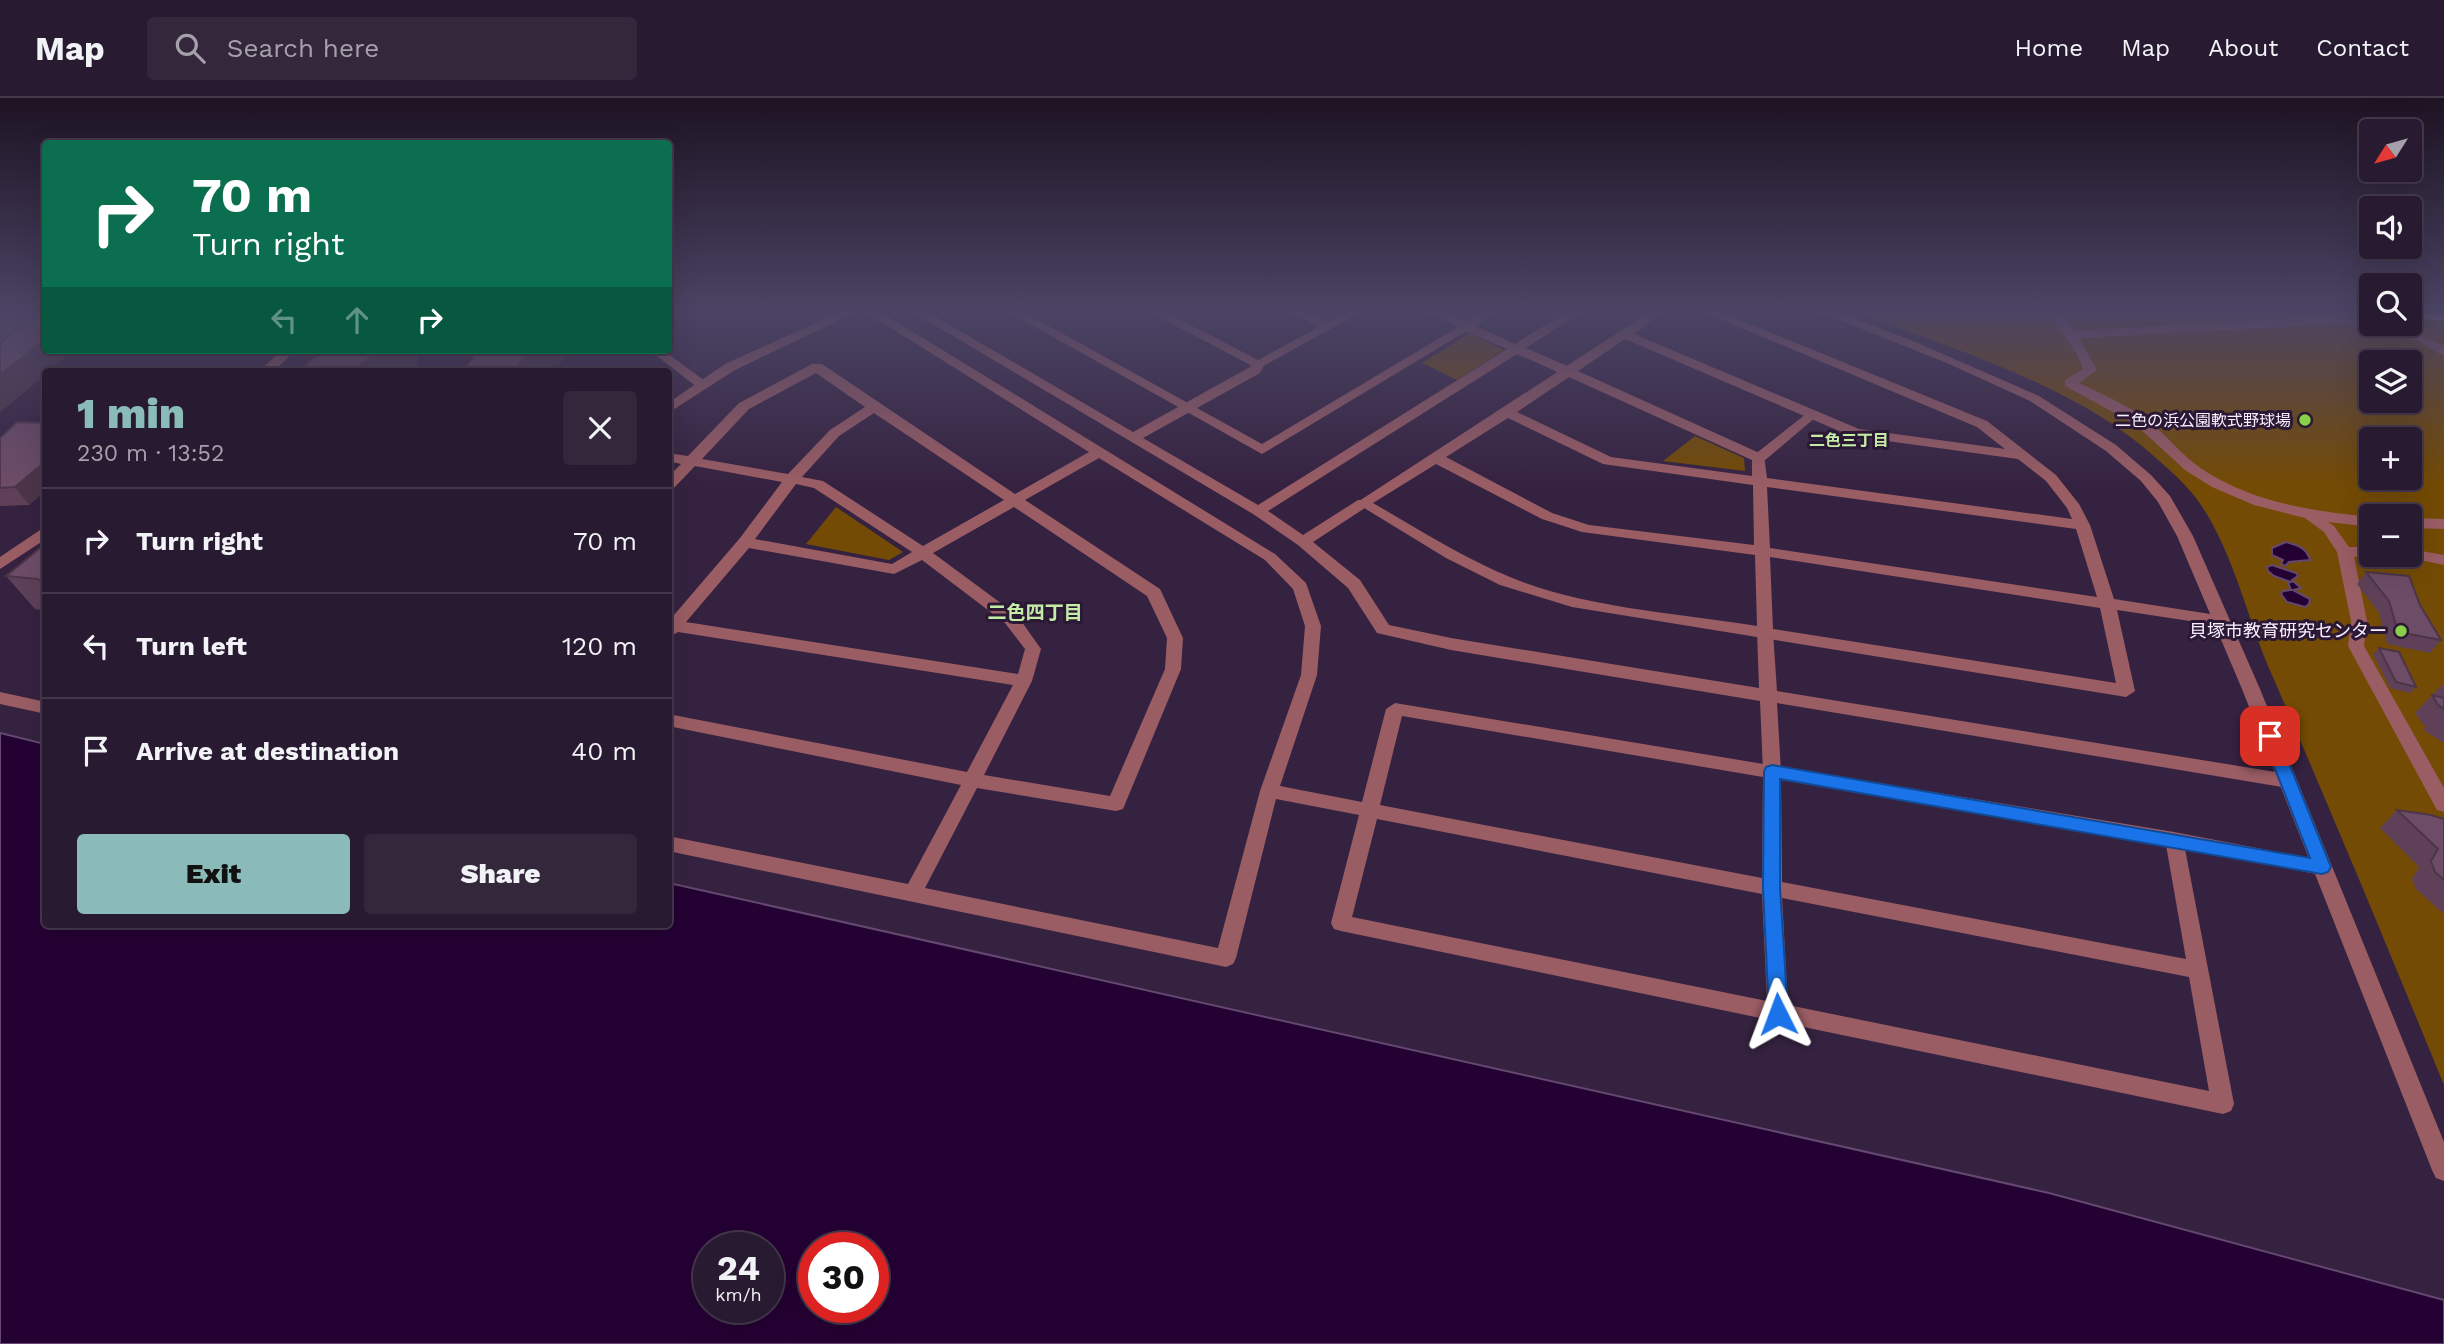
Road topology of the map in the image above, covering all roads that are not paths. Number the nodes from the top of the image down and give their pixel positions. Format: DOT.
graph roads {
  1 [pos="681,369"];
  2 [pos="728,369"];
  3 [pos="813,369"];
  4 [pos="820,369"];
  5 [pos="966,369"];
  6 [pos="1016,369"];
  7 [pos="1117,369"];
  8 [pos="1256,369"];
  9 [pos="1397,369"];
  10 [pos="1485,369"];
  11 [pos="1563,369"];
  12 [pos="1570,369"];
  13 [pos="1706,369"];
  14 [pos="1849,369"];
  15 [pos="1969,369"];
  16 [pos="2090,369"];
  17 [pos="1567,371"];
  18 [pos="702,384"];
  19 [pos="672,407"];
  20 [pos="874,407"];
  21 [pos="1187,408"];
  22 [pos="1507,413"];
  23 [pos="1811,414"];
  24 [pos="1133,438"];
  25 [pos="1100,451"];
  26 [pos="2025,456"];
  27 [pos="672,457"];
  28 [pos="1436,458"];
  29 [pos="1759,458"];
  30 [pos="692,459"];
  31 [pos="794,477"];
  32 [pos="1759,481"];
  33 [pos="672,482"];
  34 [pos="1014,501"];
  35 [pos="1363,503"];
  36 [pos="1258,511"];
  37 [pos="2309,516"];
  38 [pos="2359,521"];
  39 [pos="2422,523"];
  40 [pos="2444,524"];
  41 [pos="2082,525"];
  42 [pos="42,534"];
  43 [pos="744,542"];
  44 [pos="1303,542"];
  45 [pos="1760,551"];
  46 [pos="922,552"];
  47 [pos="2345,552"];
  48 [pos="2359,552"];
  49 [pos="2422,556"];
  50 [pos="2444,560"];
  51 [pos="0,564"];
  52 [pos="2107,603"];
  53 [pos="2223,621"];
  54 [pos="672,629"];
  55 [pos="1765,632"];
  56 [pos="1024,681"];
  57 [pos="1768,696"];
  58 [pos="0,698"];
  59 [pos="42,707"];
  60 [pos="672,721"];
  61 [pos="1772,772"];
  62 [pos="972,780"];
  63 [pos="2288,781"];
  64 [pos="1269,791"];
  65 [pos="2444,805"];
  66 [pos="1369,811"];
  67 [pos="2174,839"];
  68 [pos="672,844"];
  69 [pos="2322,867"];
  70 [pos="1772,888"];
  71 [pos="912,895"];
  72 [pos="2199,970"];
  73 [pos="1778,1014"];
  74 [pos="2444,1170"];
  1 -- 18 [label="street"];
  2 -- 18 [label="street"];
  3 -- 30 [label="street"];
  4 -- 20 [label="street"];
  5 -- 25 [label="street"];
  6 -- 24 [label="street"];
  7 -- 21 [label="street"];
  8 -- 21 [label="street"];
  9 -- 21 [label="street"];
  10 -- 36 [label="street"];
  11 -- 17 [label="street"];
  12 -- 17 [label="street"];
  13 -- 23 [label="street"];
  14 -- 26 [label="street"];
  15 -- 53 [label="street"];
  16 -- 37 [label="street"];
  17 -- 22 [label="street"];
  17 -- 29 [label="street"];
  18 -- 19 [label="street"];
  20 -- 31 [label="street"];
  20 -- 34 [label="street"];
  21 -- 24 [label="street"];
  22 -- 28 [label="street"];
  22 -- 32 [label="street"];
  23 -- 26 [label="street"];
  23 -- 29 [label="street"];
  24 -- 36 [label="street"];
  25 -- 34 [label="street"];
  25 -- 64 [label="street"];
  26 -- 41 [label="street"];
  27 -- 30 [label="street"];
  28 -- 35 [label="street"];
  28 -- 45 [label="street"];
  29 -- 32 [label="street"];
  30 -- 31 [label="street"];
  30 -- 33 [label="street"];
  31 -- 43 [label="street"];
  31 -- 46 [label="street"];
  32 -- 41 [label="street"];
  32 -- 45 [label="street"];
  34 -- 46 [label="street"];
  34 -- 62 [label="street"];
  35 -- 44 [label="street"];
  35 -- 55 [label="street"];
  36 -- 44 [label="street"];
  37 -- 38 [label="street"];
  37 -- 47 [label="street"];
  39 -- 40 [label="street"];
  41 -- 52 [label="street"];
  42 -- 51 [label="street"];
  43 -- 46 [label="street"];
  43 -- 54 [label="street"];
  44 -- 57 [label="street"];
  45 -- 52 [label="street"];
  45 -- 55 [label="street"];
  46 -- 56 [label="street"];
  47 -- 48 [label="street"];
  47 -- 65 [label="street"];
  49 -- 50 [label="street"];
  52 -- 53 [label="street"];
  52 -- 55 [label="street"];
  53 -- 63 [label="street"];
  54 -- 56 [label="street"];
  55 -- 57 [label="street"];
  56 -- 62 [label="street"];
  57 -- 61 [label="street"];
  57 -- 63 [label="street"];
  58 -- 59 [label="street"];
  60 -- 62 [label="street"];
  61 -- 66 [label="street"];
  61 -- 67 [label="street"];
  61 -- 70 [label="street"];
  62 -- 71 [label="street"];
  63 -- 69 [label="street"];
  64 -- 66 [label="street"];
  64 -- 71 [label="street"];
  66 -- 70 [label="street"];
  66 -- 73 [label="street"];
  67 -- 69 [label="street"];
  67 -- 72 [label="street"];
  68 -- 71 [label="street"];
  69 -- 74 [label="street"];
  70 -- 72 [label="street"];
  70 -- 73 [label="street"];
  72 -- 73 [label="street"];
}
